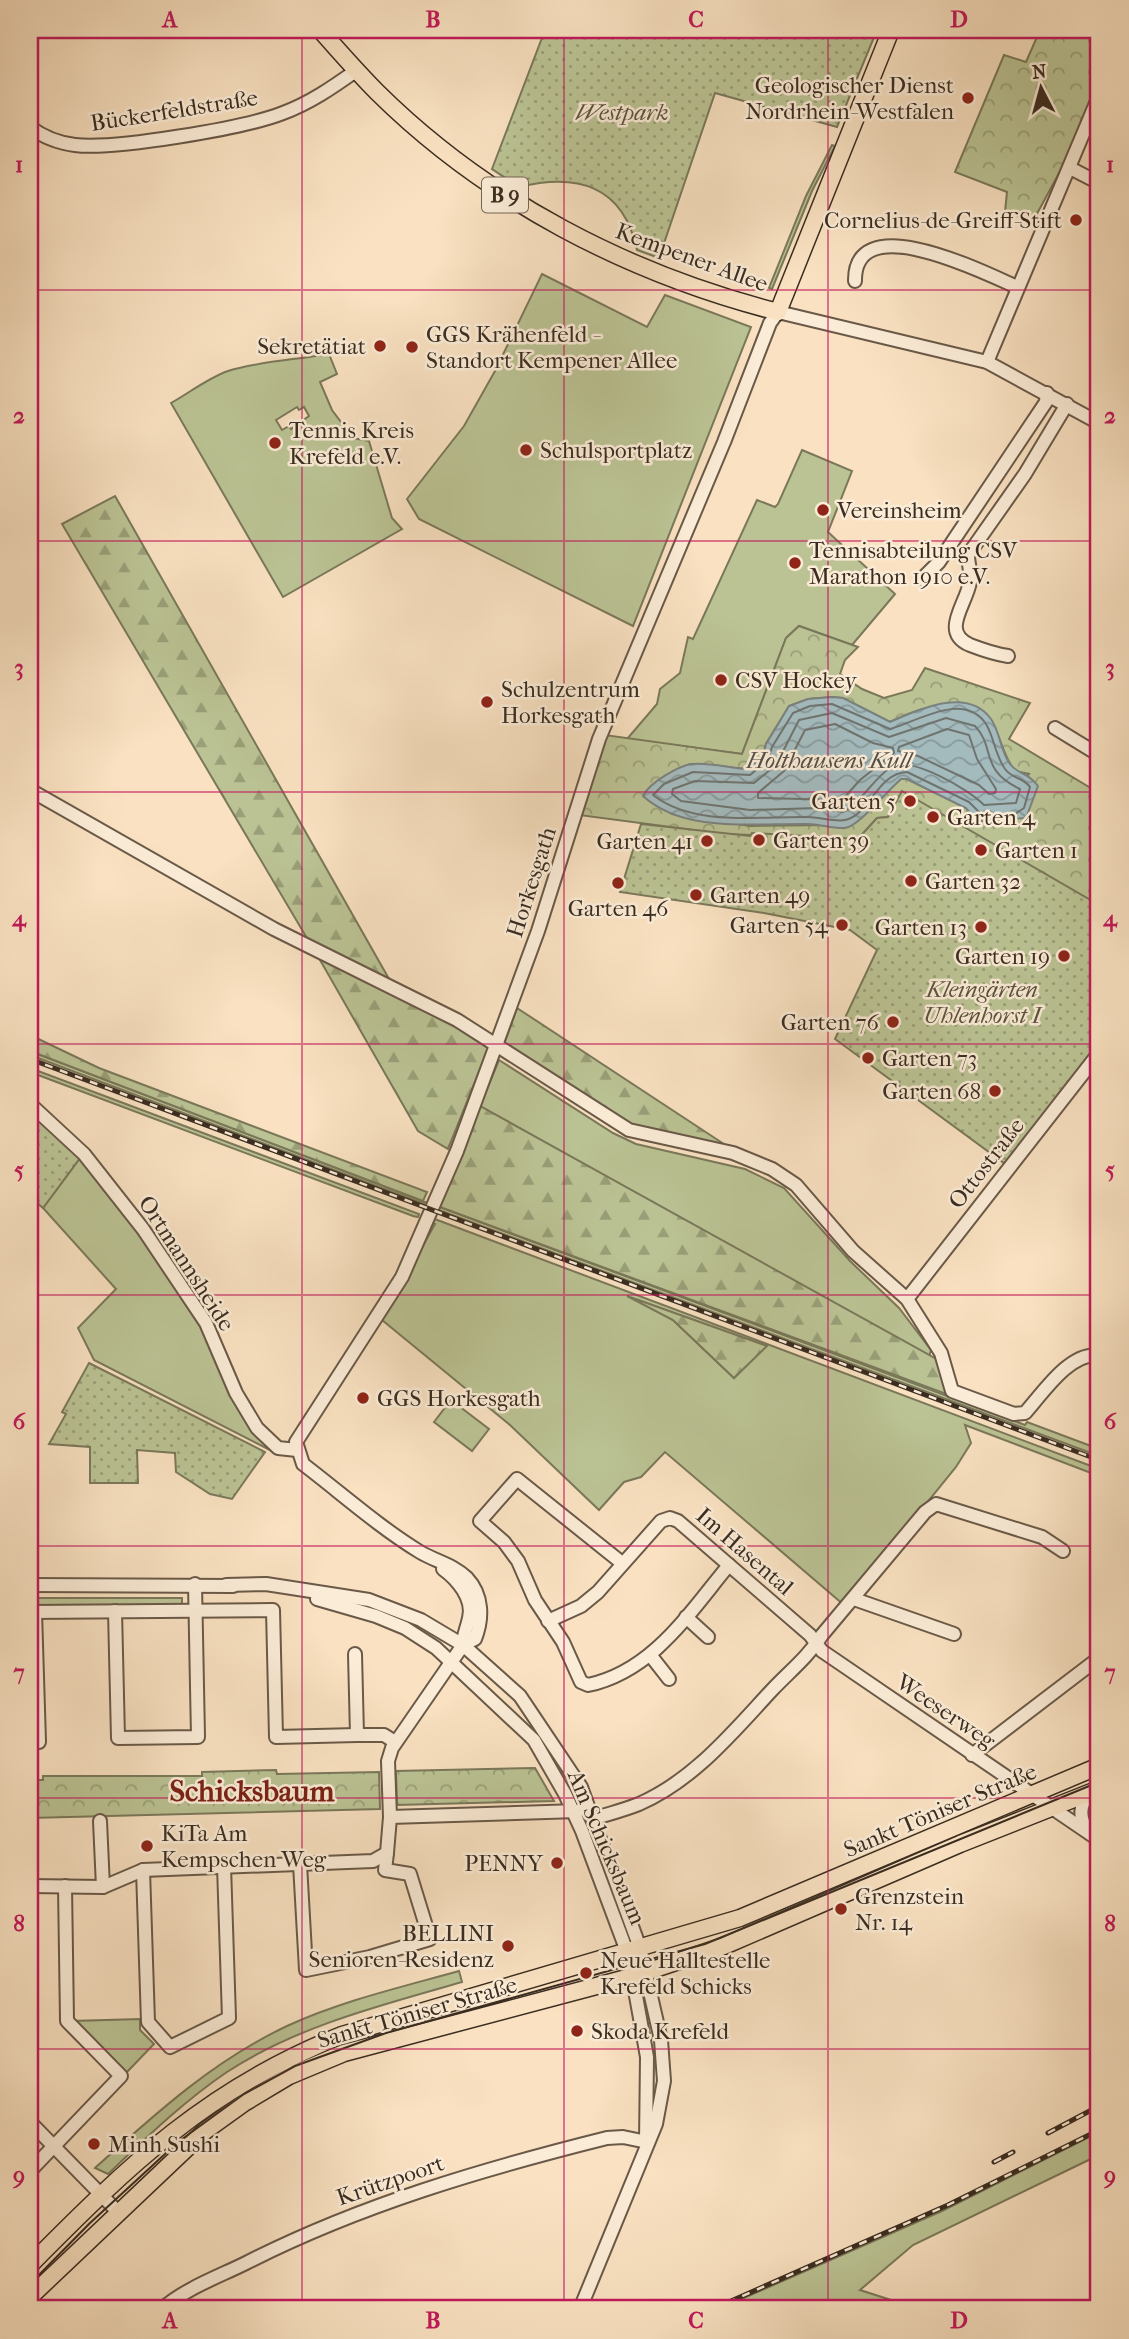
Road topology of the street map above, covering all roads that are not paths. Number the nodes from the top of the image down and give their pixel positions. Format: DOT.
graph roads {
  1 [pos="320,30"];
  2 [pos="891,30"];
  3 [pos="357,70"];
  4 [pos="1099,96"];
  5 [pos="30,128"];
  6 [pos="1070,168"];
  7 [pos="1099,183"];
  8 [pos="855,281"];
  9 [pos="1017,287"];
  10 [pos="778,312"];
  11 [pos="987,362"];
  12 [pos="1047,393"];
  13 [pos="1067,404"];
  14 [pos="1099,423"];
  15 [pos="922,579"];
  16 [pos="1008,656"];
  17 [pos="1055,728"];
  18 [pos="1099,755"];
  19 [pos="30,790"];
  20 [pos="498,1046"];
  21 [pos="1099,1053"];
  22 [pos="30,1104"];
  23 [pos="907,1299"];
  24 [pos="1099,1356"];
  25 [pos="297,1450"];
  26 [pos="1063,1551"];
  27 [pos="622,1563"];
  28 [pos="729,1565"];
  29 [pos="30,1584"];
  30 [pos="195,1584"];
  31 [pos="226,1585"];
  32 [pos="854,1599"];
  33 [pos="194,1610"];
  34 [pos="115,1611"];
  35 [pos="33,1612"];
  36 [pos="686,1617"];
  37 [pos="548,1621"];
  38 [pos="954,1634"];
  39 [pos="708,1637"];
  40 [pos="817,1643"];
  41 [pos="463,1646"];
  42 [pos="355,1654"];
  43 [pos="651,1656"];
  44 [pos="1099,1658"];
  45 [pos="452,1660"];
  46 [pos="669,1679"];
  47 [pos="357,1735"];
  48 [pos="30,1742"];
  49 [pos="395,1742"];
  50 [pos="972,1755"];
  51 [pos="1099,1766"];
  52 [pos="1094,1791"];
  53 [pos="1031,1795"];
  54 [pos="1052,1808"];
  55 [pos="572,1810"];
  56 [pos="390,1817"];
  57 [pos="100,1821"];
  58 [pos="596,1825"];
  59 [pos="1095,1837"];
  60 [pos="387,1853"];
  61 [pos="300,1864"];
  62 [pos="224,1866"];
  63 [pos="143,1870"];
  64 [pos="30,1886"];
  65 [pos="65,1886"];
  66 [pos="103,1886"];
  67 [pos="634,1950"];
  68 [pos="640,1974"];
  69 [pos="30,2122"];
  70 [pos="647,2142"];
  71 [pos="54,2148"];
  72 [pos="30,2171"];
  73 [pos="102,2194"];
  74 [pos="118,2212"];
  75 [pos="30,2265"];
  76 [pos="30,2297"];
  77 [pos="162,2309"];
  78 [pos="580,2309"];
  1 -- 3 [label="main road, Kempener Allee / B 9"];
  2 -- 10 [label="main road"];
  3 -- 5 [label="street, Bückerfeldstraße"];
  3 -- 10 [label="main road, Kempener Allee / B 9"];
  4 -- 6 [label="street"];
  6 -- 7 [label="street"];
  6 -- 9 [label="street"];
  8 -- 9 [label="street"];
  9 -- 11 [label="street"];
  10 -- 11 [label="street, Kempener Allee"];
  10 -- 20 [label="street, Horkesgath"];
  11 -- 12 [label="street, Kempener Allee"];
  12 -- 13 [label="street, Kempener Allee"];
  12 -- 15 [label="street"];
  13 -- 14 [label="street, Kempener Allee"];
  13 -- 16 [label="street"];
  17 -- 18 [label="street"];
  19 -- 20 [label="street"];
  20 -- 23 [label="street"];
  20 -- 25 [label="street, Horkesgath"];
  21 -- 23 [label="street, Ottostraße"];
  22 -- 25 [label="street, Ortmannsheide"];
  23 -- 24 [label="street"];
  25 -- 41 [label="street, Ortmannsheide"];
  26 -- 32 [label="street"];
  27 -- 28 [label="street, Im Hasental"];
  27 -- 37 [label="street, Im Hasental"];
  27 -- 37 [label="street"];
  28 -- 36 [label="street"];
  28 -- 40 [label="street, Im Hasental"];
  29 -- 30 [label="street, Am Schicksbaum"];
  30 -- 31 [label="street, Am Schicksbaum"];
  30 -- 33 [label="street"];
  31 -- 41 [label="street, Am Schicksbaum"];
  31 -- 45 [label="street, Am Schicksbaum"];
  32 -- 38 [label="street"];
  32 -- 40 [label="street"];
  33 -- 34 [label="street"];
  33 -- 34 [label="street"];
  33 -- 47 [label="street"];
  34 -- 35 [label="street"];
  35 -- 48 [label="street"];
  36 -- 39 [label="street"];
  36 -- 43 [label="street"];
  37 -- 43 [label="street"];
  40 -- 50 [label="street, Weeserweg"];
  40 -- 58 [label="street"];
  41 -- 45 [label="street, Ortmannsheide"];
  41 -- 58 [label="street, Am Schicksbaum"];
  42 -- 47 [label="street"];
  43 -- 46 [label="street"];
  44 -- 50 [label="street"];
  45 -- 49 [label="street, Ortmannsheide"];
  45 -- 55 [label="street, Am Schicksbaum"];
  47 -- 49 [label="street"];
  49 -- 56 [label="street"];
  50 -- 53 [label="street, Weeserweg"];
  51 -- 53 [label="main road, Sankt Töniser Straße"];
  52 -- 54 [label="main road, Sankt Töniser Straße"];
  52 -- 59 [label="street, Weeserweg"];
  53 -- 54 [label="street, Weeserweg"];
  53 -- 67 [label="main road, Sankt Töniser Straße"];
  54 -- 59 [label="street, Weeserweg"];
  54 -- 68 [label="main road, Sankt Töniser Straße"];
  55 -- 56 [label="street"];
  55 -- 58 [label="street"];
  55 -- 67 [label="street, Am Schicksbaum"];
  56 -- 60 [label="street"];
  57 -- 66 [label="street"];
  58 -- 67 [label="street, Am Schicksbaum"];
  60 -- 61 [label="street"];
  60 -- 61 [label="street"];
  61 -- 62 [label="street"];
  62 -- 63 [label="street"];
  62 -- 63 [label="street"];
  63 -- 66 [label="street"];
  64 -- 65 [label="street"];
  65 -- 66 [label="street"];
  65 -- 71 [label="street"];
  67 -- 68 [label="street"];
  67 -- 73 [label="main road, Sankt Töniser Straße"];
  68 -- 70 [label="street"];
  68 -- 74 [label="main road, Sankt Töniser Straße"];
  69 -- 71 [label="street"];
  70 -- 77 [label="street, Krützpoort"];
  70 -- 78 [label="street"];
  71 -- 72 [label="street"];
  71 -- 73 [label="street"];
  73 -- 74 [label="street"];
  73 -- 75 [label="main road, Sankt Töniser Straße"];
  74 -- 76 [label="main road, Sankt Töniser Straße"];
}
